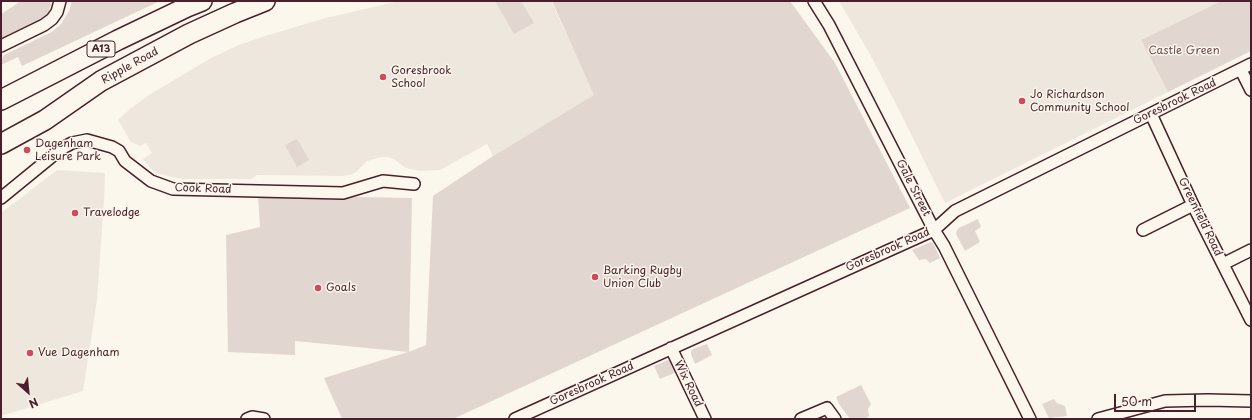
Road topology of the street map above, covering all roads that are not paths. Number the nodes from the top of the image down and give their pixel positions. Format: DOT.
graph roads {
  1 [pos="60,1"];
  2 [pos="202,1"];
  3 [pos="266,1"];
  4 [pos="814,1"];
  5 [pos="1,46"];
  6 [pos="1251,64"];
  7 [pos="1240,70"];
  8 [pos="1251,90"];
  9 [pos="1,100"];
  10 [pos="1150,114"];
  11 [pos="1,144"];
  12 [pos="414,184"];
  13 [pos="1,198"];
  14 [pos="1193,205"];
  15 [pos="934,230"];
  16 [pos="1143,230"];
  17 [pos="1251,250"];
  18 [pos="1223,264"];
  19 [pos="1251,320"];
  20 [pos="670,348"];
  21 [pos="1251,401"];
  22 [pos="247,419"];
  23 [pos="264,419"];
  24 [pos="515,419"];
  25 [pos="705,419"];
  26 [pos="801,419"];
  27 [pos="835,419"];
  28 [pos="1030,419"];
  29 [pos="1098,419"];
  1 -- 5 [label="street"];
  2 -- 9 [label="highway, A13"];
  3 -- 11 [label="highway, Ripple Road / A13"];
  4 -- 15 [label="street, Gale Street"];
  6 -- 7 [label="street, Goresbrook Road"];
  7 -- 8 [label="street"];
  7 -- 10 [label="street, Goresbrook Road"];
  10 -- 14 [label="street, Greenfield Road"];
  10 -- 15 [label="street, Goresbrook Road"];
  12 -- 13 [label="street, Cook Road"];
  14 -- 16 [label="street"];
  14 -- 18 [label="street, Greenfield Road"];
  15 -- 20 [label="street, Goresbrook Road"];
  15 -- 28 [label="street, Gale Street"];
  17 -- 18 [label="street"];
  18 -- 19 [label="street, Greenfield Road"];
  20 -- 24 [label="street, Goresbrook Road"];
  20 -- 25 [label="street, Wix Road"];
  21 -- 29 [label="street"];
  22 -- 23 [label="street"];
  26 -- 27 [label="street"];
}
